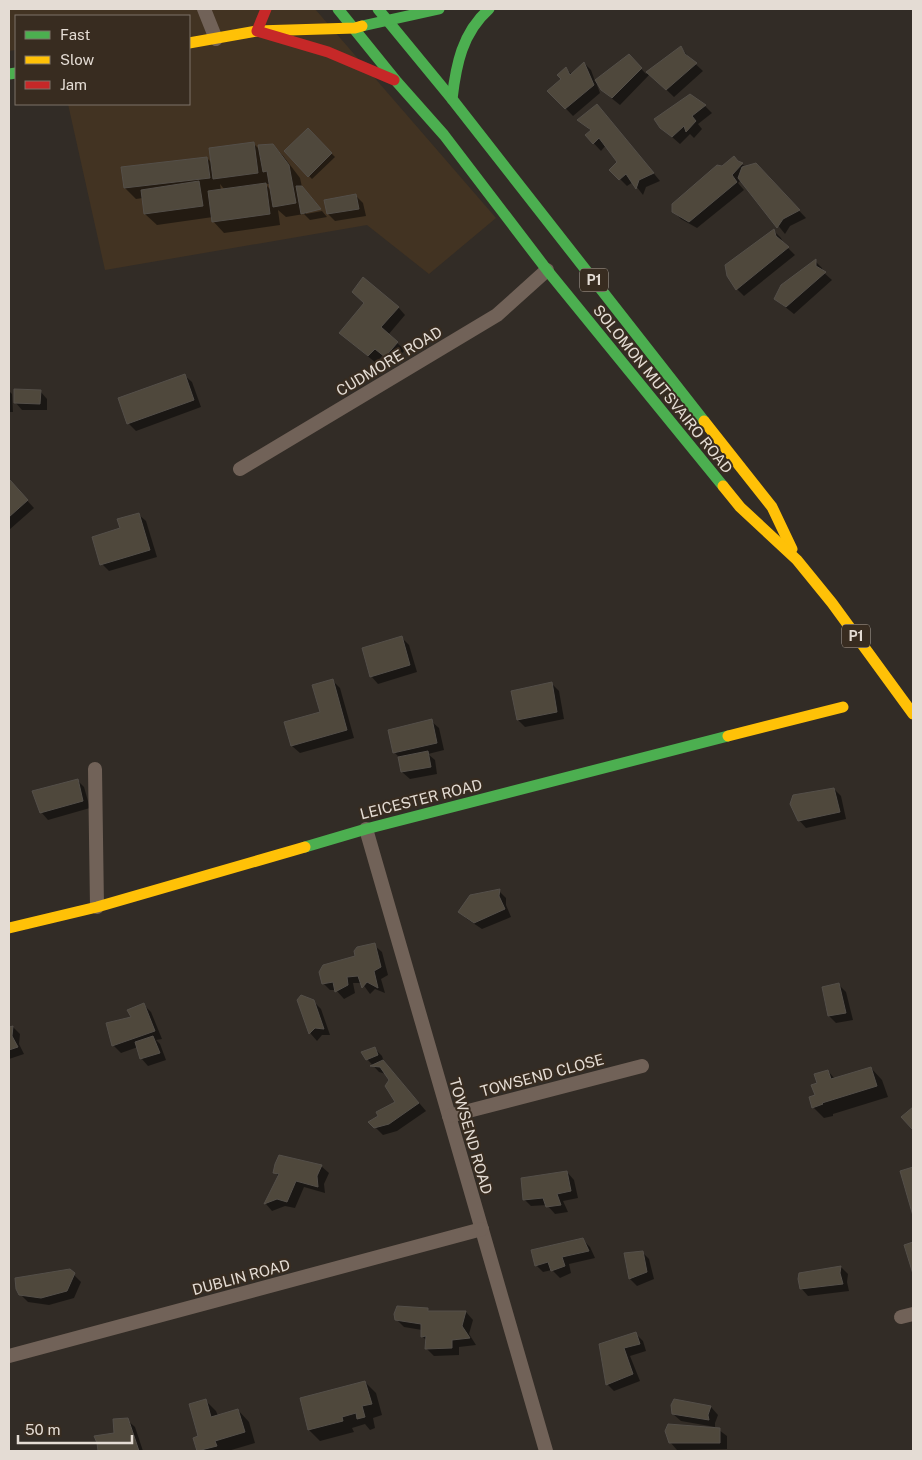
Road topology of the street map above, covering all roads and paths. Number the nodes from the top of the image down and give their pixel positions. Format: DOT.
graph roads {
  1 [pos="204,9"];
  2 [pos="266,9"];
  3 [pos="338,9"];
  4 [pos="378,9"];
  5 [pos="439,9"];
  6 [pos="489,9"];
  7 [pos="388,20"];
  8 [pos="355,28"];
  9 [pos="257,31"];
  10 [pos="216,39"];
  11 [pos="190,43"];
  12 [pos="397,82"];
  13 [pos="452,99"];
  14 [pos="547,270"];
  15 [pos="240,469"];
  16 [pos="797,560"];
  17 [pos="843,707"];
  18 [pos="913,714"];
  19 [pos="95,769"];
  20 [pos="366,829"];
  21 [pos="97,908"];
  22 [pos="9,928"];
  23 [pos="642,1066"];
  24 [pos="449,1116"];
  25 [pos="482,1229"];
  26 [pos="9,1356"];
  27 [pos="546,1451"];
  1 -- 10 [label="street"];
  2 -- 9 [label="main road"];
  3 -- 8 [label="main road, SOLOMON MUTSVAIRO ROAD / P1"];
  4 -- 7 [label="main road, P1"];
  5 -- 7 [label="main road"];
  6 -- 13 [label="main road"];
  7 -- 8 [label="main road"];
  7 -- 13 [label="main road, P1"];
  8 -- 9 [label="main road"];
  8 -- 12 [label="main road, SOLOMON MUTSVAIRO ROAD / P1"];
  9 -- 10 [label="main road"];
  9 -- 12 [label="main road"];
  10 -- 11 [label="main road"];
  12 -- 14 [label="main road, SOLOMON MUTSVAIRO ROAD / P1"];
  13 -- 16 [label="main road, P1"];
  14 -- 15 [label="street, CUDMORE ROAD"];
  14 -- 16 [label="main road, SOLOMON MUTSVAIRO ROAD / P1"];
  16 -- 18 [label="main road, SOLOMON MUTSVAIRO ROAD / P1"];
  17 -- 20 [label="main road, LEICESTER ROAD"];
  19 -- 21 [label="street"];
  20 -- 21 [label="main road, LEICESTER ROAD"];
  20 -- 24 [label="street, TOWSEND ROAD"];
  21 -- 22 [label="main road, LEICESTER ROAD"];
  23 -- 24 [label="street, TOWSEND CLOSE"];
  24 -- 25 [label="street, TOWSEND ROAD"];
  25 -- 26 [label="street, DUBLIN ROAD"];
  25 -- 27 [label="street, TOWSEND ROAD"];
}
